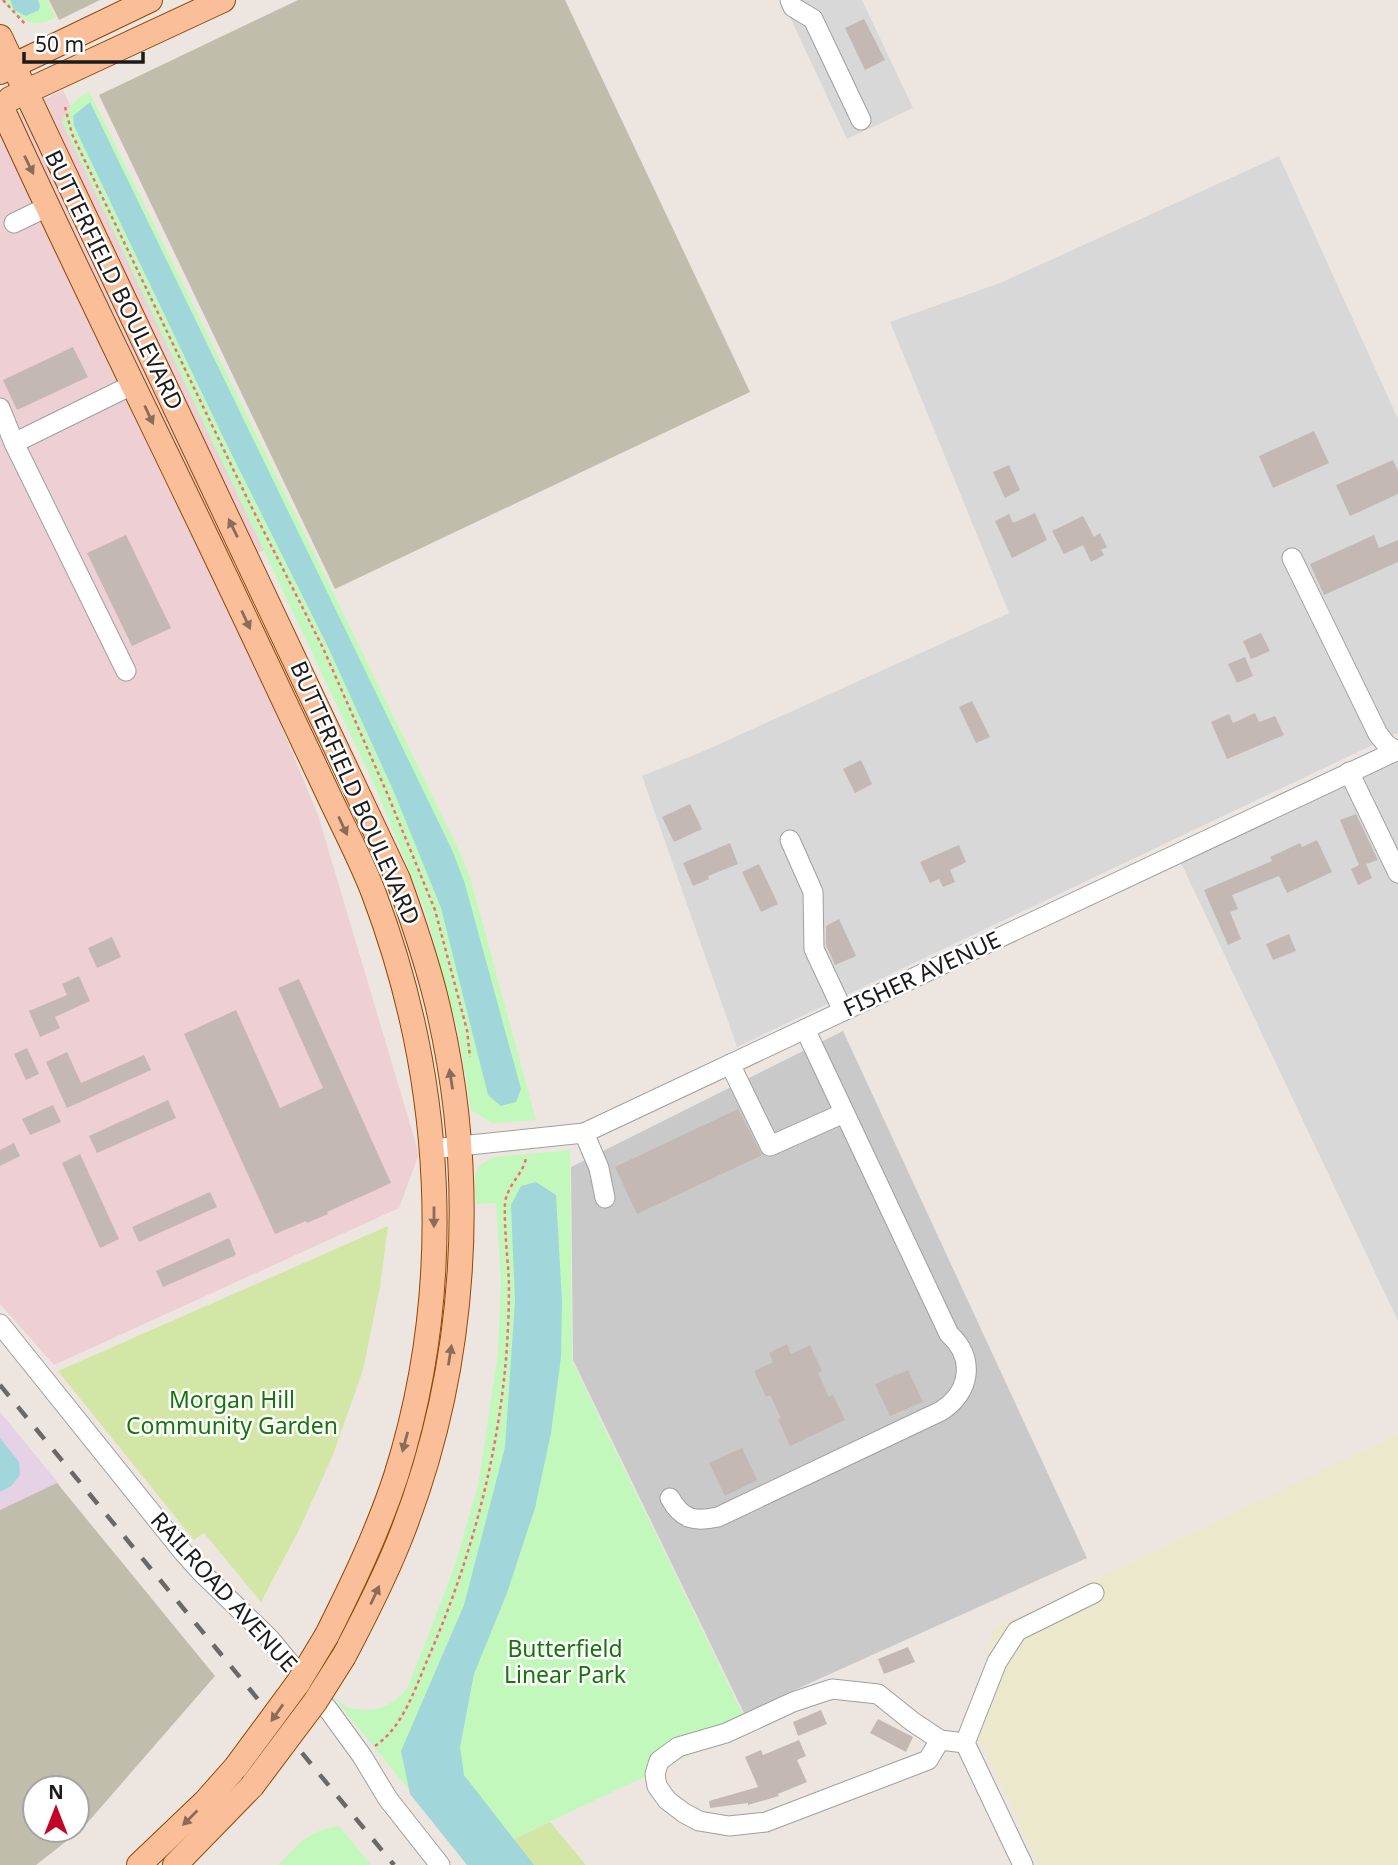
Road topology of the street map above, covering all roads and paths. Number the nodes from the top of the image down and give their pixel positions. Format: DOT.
graph roads {
  1 [pos="3,0"];
  2 [pos="150,0"];
  3 [pos="223,0"];
  4 [pos="790,0"];
  5 [pos="26,25"];
  6 [pos="0,37"];
  7 [pos="6,69"];
  8 [pos="25,93"];
  9 [pos="0,103"];
  10 [pos="861,120"];
  11 [pos="49,206"];
  12 [pos="14,223"];
  13 [pos="134,384"];
  14 [pos="0,408"];
  15 [pos="14,443"];
  16 [pos="1292,558"];
  17 [pos="126,671"];
  18 [pos="1397,750"];
  19 [pos="1349,772"];
  20 [pos="790,840"];
  21 [pos="1398,873"];
  22 [pos="843,1011"];
  23 [pos="805,1029"];
  24 [pos="730,1064"];
  25 [pos="844,1113"];
  26 [pos="584,1133"];
  27 [pos="526,1139"];
  28 [pos="460,1147"];
  29 [pos="432,1149"];
  30 [pos="605,1198"];
  31 [pos="0,1324"];
  32 [pos="670,1498"];
  33 [pos="1094,1594"];
  34 [pos="940,1740"];
  35 [pos="965,1743"];
  36 [pos="362,1756"];
  37 [pos="139,1865"];
  38 [pos="176,1865"];
  39 [pos="440,1865"];
  40 [pos="1023,1865"];
  1 -- 5 [label="path"];
  2 -- 7 [label="main road"];
  3 -- 8 [label="main road"];
  4 -- 10 [label="street"];
  6 -- 7 [label="main road, BUTTERFIELD BOULEVARD"];
  7 -- 8 [label="main road, BUTTERFIELD BOULEVARD"];
  8 -- 9 [label="main road"];
  28 -- 8 [label="main road, BUTTERFIELD BOULEVARD, one-way"];
  9 -- 11 [label="main road, BUTTERFIELD BOULEVARD, one-way"];
  11 -- 12 [label="street"];
  11 -- 13 [label="main road, BUTTERFIELD BOULEVARD"];
  13 -- 15 [label="street"];
  13 -- 29 [label="main road, BUTTERFIELD BOULEVARD, one-way"];
  14 -- 15 [label="street"];
  15 -- 17 [label="street"];
  16 -- 18 [label="street"];
  18 -- 19 [label="street, FISHER AVENUE"];
  19 -- 21 [label="street"];
  19 -- 22 [label="street, FISHER AVENUE"];
  20 -- 22 [label="street"];
  22 -- 23 [label="street, FISHER AVENUE"];
  23 -- 24 [label="street, FISHER AVENUE"];
  23 -- 25 [label="street"];
  24 -- 25 [label="street"];
  24 -- 26 [label="street, FISHER AVENUE"];
  25 -- 32 [label="street"];
  26 -- 27 [label="street, FISHER AVENUE"];
  26 -- 30 [label="street"];
  27 -- 28 [label="street, FISHER AVENUE"];
  27 -- 36 [label="path"];
  28 -- 29 [label="street, FISHER AVENUE"];
  38 -- 28 [label="main road, BUTTERFIELD BOULEVARD, one-way, bridge"];
  29 -- 37 [label="main road, BUTTERFIELD BOULEVARD, one-way, bridge"];
  31 -- 36 [label="street, RAILROAD AVENUE"];
  33 -- 35 [label="street"];
  34 -- 34 [label="street"];
  34 -- 35 [label="street"];
  35 -- 40 [label="street"];
  36 -- 39 [label="street, RAILROAD AVENUE"];
}
